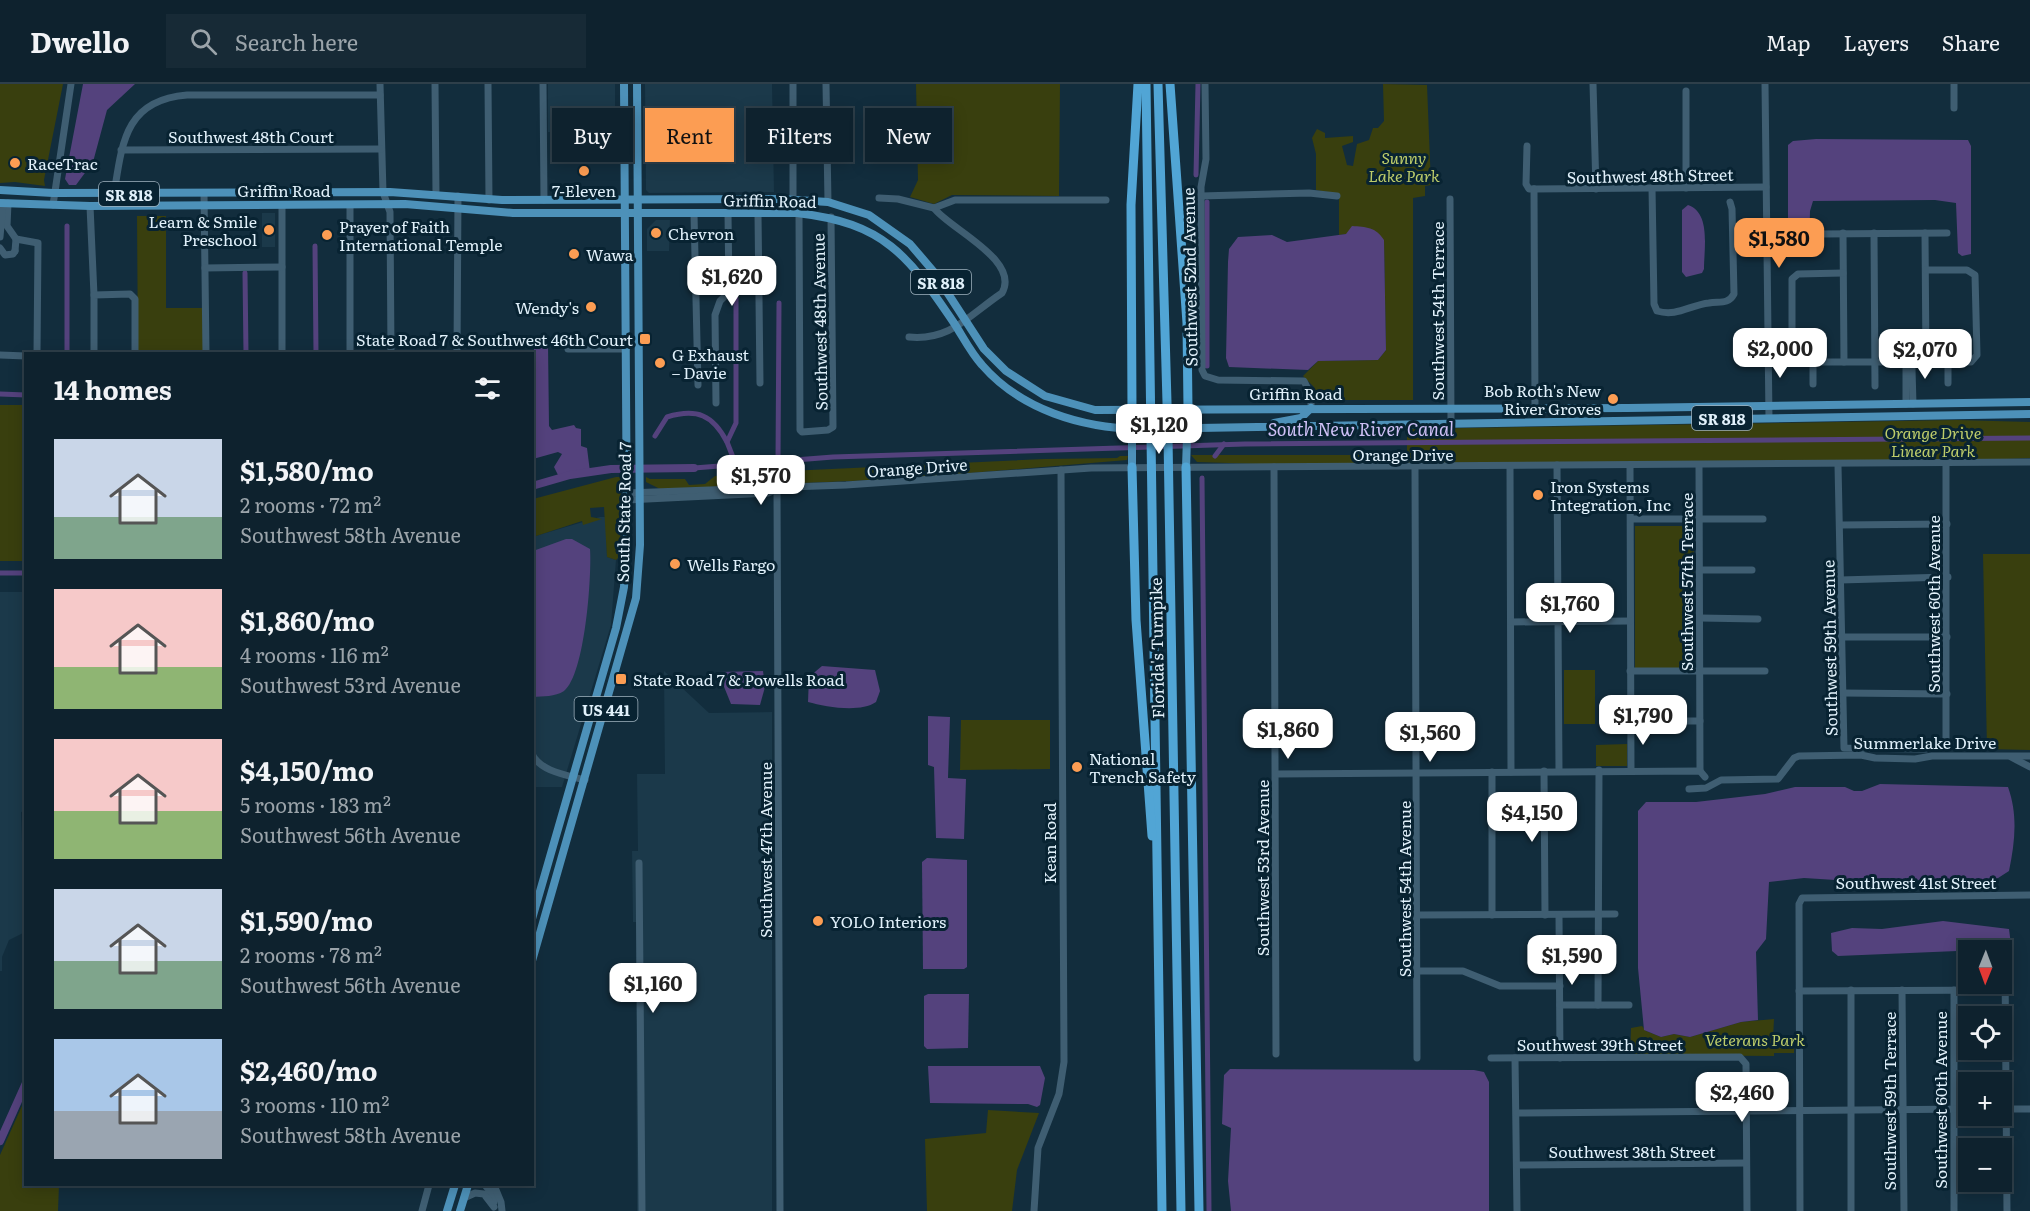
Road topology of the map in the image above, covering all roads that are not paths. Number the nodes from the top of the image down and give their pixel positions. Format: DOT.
graph roads {
  1 [pos="70,84"];
  2 [pos="380,84"];
  3 [pos="435,84"];
  4 [pos="488,84"];
  5 [pos="543,84"];
  6 [pos="624,84"];
  7 [pos="637,84"];
  8 [pos="793,84"];
  9 [pos="826,84"];
  10 [pos="1138,84"];
  11 [pos="1146,84"];
  12 [pos="1158,84"];
  13 [pos="1170,84"];
  14 [pos="1205,84"];
  15 [pos="1593,84"];
  16 [pos="1765,84"];
  17 [pos="1954,84"];
  18 [pos="1686,91"];
  19 [pos="380,95"];
  20 [pos="1954,108"];
  21 [pos="1527,146"];
  22 [pos="381,149"];
  23 [pos="121,150"];
  24 [pos="1766,187"];
  25 [pos="1652,188"];
  26 [pos="1686,188"];
  27 [pos="1534,189"];
  28 [pos="1596,189"];
  29 [pos="0,190"];
  30 [pos="383,192"];
  31 [pos="53,193"];
  32 [pos="204,193"];
  33 [pos="114,194"];
  34 [pos="436,194"];
  35 [pos="458,196"];
  36 [pos="1201,196"];
  37 [pos="1336,196"];
  38 [pos="879,198"];
  39 [pos="793,199"];
  40 [pos="1450,199"];
  41 [pos="489,200"];
  42 [pos="544,200"];
  43 [pos="1106,200"];
  44 [pos="625,201"];
  45 [pos="638,201"];
  46 [pos="828,202"];
  47 [pos="1730,202"];
  48 [pos="4,203"];
  49 [pos="386,204"];
  50 [pos="53,205"];
  51 [pos="282,205"];
  52 [pos="350,205"];
  53 [pos="90,206"];
  54 [pos="204,206"];
  55 [pos="934,208"];
  56 [pos="457,209"];
  57 [pos="625,213"];
  58 [pos="728,213"];
  59 [pos="799,213"];
  60 [pos="638,214"];
  61 [pos="694,214"];
  62 [pos="758,214"];
  63 [pos="831,216"];
  64 [pos="1843,233"];
  65 [pos="1874,233"];
  66 [pos="1925,233"];
  67 [pos="1947,233"];
  68 [pos="1822,234"];
  69 [pos="0,237"];
  70 [pos="18,245"];
  71 [pos="0,249"];
  72 [pos="282,267"];
  73 [pos="205,268"];
  74 [pos="1926,270"];
  75 [pos="1843,273"];
  76 [pos="93,295"];
  77 [pos="966,320"];
  78 [pos="957,327"];
  79 [pos="909,337"];
  80 [pos="568,348"];
  81 [pos="626,349"];
  82 [pos="38,352"];
  83 [pos="94,352"];
  84 [pos="135,352"];
  85 [pos="206,352"];
  86 [pos="282,352"];
  87 [pos="350,352"];
  88 [pos="391,352"];
  89 [pos="456,352"];
  90 [pos="0,355"];
  91 [pos="24,356"];
  92 [pos="1844,362"];
  93 [pos="1875,362"];
  94 [pos="1909,362"];
  95 [pos="1926,362"];
  96 [pos="1948,362"];
  97 [pos="1813,363"];
  98 [pos="639,369"];
  99 [pos="760,383"];
  100 [pos="1948,383"];
  101 [pos="1813,384"];
  102 [pos="698,385"];
  103 [pos="1875,386"];
  104 [pos="2030,402"];
  105 [pos="716,403"];
  106 [pos="1910,404"];
  107 [pos="1768,406"];
  108 [pos="1311,408"];
  109 [pos="1451,408"];
  110 [pos="1535,408"];
  111 [pos="1628,408"];
  112 [pos="1648,408"];
  113 [pos="1188,409"];
  114 [pos="1132,410"];
  115 [pos="2030,414"];
  116 [pos="1850,416"];
  117 [pos="1768,418"];
  118 [pos="1604,419"];
  119 [pos="1634,419"];
  120 [pos="1451,423"];
  121 [pos="1326,426"];
  122 [pos="1255,427"];
  123 [pos="1186,432"];
  124 [pos="1131,433"];
  125 [pos="2030,462"];
  126 [pos="1946,464"];
  127 [pos="1557,465"];
  128 [pos="1630,465"];
  129 [pos="1699,465"];
  130 [pos="1838,465"];
  131 [pos="1510,466"];
  132 [pos="1132,467"];
  133 [pos="1186,467"];
  134 [pos="1274,467"];
  135 [pos="1415,468"];
  136 [pos="1061,470"];
  137 [pos="715,488"];
  138 [pos="777,489"];
  139 [pos="627,496"];
  140 [pos="639,496"];
  141 [pos="705,497"];
  142 [pos="1631,519"];
  143 [pos="1699,519"];
  144 [pos="1762,519"];
  145 [pos="1947,524"];
  146 [pos="1841,525"];
  147 [pos="1700,570"];
  148 [pos="1752,570"];
  149 [pos="1948,577"];
  150 [pos="1840,580"];
  151 [pos="1700,618"];
  152 [pos="1758,619"];
  153 [pos="1558,621"];
  154 [pos="1630,621"];
  155 [pos="1511,622"];
  156 [pos="616,628"];
  157 [pos="1841,637"];
  158 [pos="1947,637"];
  159 [pos="623,651"];
  160 [pos="1630,671"];
  161 [pos="1700,671"];
  162 [pos="1765,671"];
  163 [pos="1842,693"];
  164 [pos="1947,694"];
  165 [pos="1631,721"];
  166 [pos="1700,721"];
  167 [pos="1946,743"];
  168 [pos="1926,749"];
  169 [pos="2009,756"];
  170 [pos="2028,756"];
  171 [pos="534,759"];
  172 [pos="2027,766"];
  173 [pos="1599,770"];
  174 [pos="1544,771"];
  175 [pos="1559,771"];
  176 [pos="1631,771"];
  177 [pos="1492,772"];
  178 [pos="1511,772"];
  179 [pos="1418,773"];
  180 [pos="1276,774"];
  181 [pos="574,777"];
  182 [pos="585,780"];
  183 [pos="1689,789"];
  184 [pos="1156,861"];
  185 [pos="639,863"];
  186 [pos="2030,895"];
  187 [pos="534,911"];
  188 [pos="534,914"];
  189 [pos="1599,914"];
  190 [pos="1615,914"];
  191 [pos="546,915"];
  192 [pos="1418,915"];
  193 [pos="1492,915"];
  194 [pos="1545,915"];
  195 [pos="1559,915"];
  196 [pos="534,954"];
  197 [pos="1418,970"];
  198 [pos="1560,986"];
  199 [pos="1851,990"];
  200 [pos="1902,990"];
  201 [pos="1954,990"];
  202 [pos="1958,990"];
  203 [pos="1799,991"];
  204 [pos="2005,994"];
  205 [pos="1560,1005"];
  206 [pos="1598,1005"];
  207 [pos="1629,1005"];
  208 [pos="1276,1054"];
  209 [pos="1417,1058"];
  210 [pos="1491,1058"];
  211 [pos="1515,1058"];
  212 [pos="1560,1058"];
  213 [pos="2004,1072"];
  214 [pos="2012,1109"];
  215 [pos="2030,1109"];
  216 [pos="1747,1110"];
  217 [pos="1852,1110"];
  218 [pos="1903,1110"];
  219 [pos="1954,1110"];
  220 [pos="1958,1110"];
  221 [pos="1800,1111"];
  222 [pos="1516,1113"];
  223 [pos="2004,1126"];
  224 [pos="1746,1163"];
  225 [pos="1517,1165"];
  226 [pos="429,1186"];
  227 [pos="455,1186"];
  228 [pos="468,1186"];
  229 [pos="486,1186"];
  230 [pos="495,1186"];
  231 [pos="464,1198"];
  232 [pos="494,1209"];
  233 [pos="422,1211"];
  234 [pos="447,1211"];
  235 [pos="460,1211"];
  236 [pos="502,1211"];
  237 [pos="642,1211"];
  238 [pos="780,1211"];
  239 [pos="1034,1211"];
  240 [pos="1162,1211"];
  241 [pos="1181,1211"];
  242 [pos="1199,1211"];
  243 [pos="1517,1211"];
  244 [pos="1747,1211"];
  245 [pos="1800,1211"];
  246 [pos="1851,1211"];
  247 [pos="1904,1211"];
  248 [pos="1954,1211"];
  249 [pos="2007,1211"];
  1 -- 31 [label="street"];
  2 -- 19 [label="street"];
  3 -- 34 [label="street"];
  4 -- 41 [label="street"];
  5 -- 42 [label="street"];
  6 -- 44 [label="main road, South State Road 7 / US 441"];
  7 -- 45 [label="main road, South State Road 7 / US 441"];
  8 -- 39 [label="street"];
  9 -- 46 [label="street"];
  10 -- 114 [label="highway"];
  11 -- 184 [label="highway, Florida's Turnpike"];
  12 -- 241 [label="highway, Florida's Turnpike"];
  13 -- 113 [label="highway"];
  14 -- 36 [label="street, Southwest 52nd Avenue"];
  15 -- 28 [label="street"];
  16 -- 24 [label="street"];
  17 -- 20 [label="street"];
  18 -- 26 [label="street"];
  19 -- 22 [label="street"];
  19 -- 23 [label="street"];
  21 -- 27 [label="street"];
  22 -- 23 [label="street, Southwest 48th Court"];
  22 -- 30 [label="street"];
  23 -- 33 [label="street"];
  24 -- 26 [label="street, Southwest 48th Street"];
  24 -- 107 [label="street"];
  25 -- 26 [label="street, Southwest 48th Street"];
  25 -- 28 [label="street, Southwest 48th Street"];
  25 -- 47 [label="street"];
  27 -- 28 [label="street, Southwest 48th Street"];
  27 -- 110 [label="street"];
  29 -- 31 [label="main road, Griffin Road / SR 818"];
  30 -- 32 [label="main road, Griffin Road / SR 818"];
  30 -- 34 [label="main road, Griffin Road / SR 818"];
  30 -- 49 [label="street"];
  31 -- 33 [label="main road, Griffin Road / SR 818"];
  31 -- 50 [label="street"];
  32 -- 33 [label="main road, Griffin Road / SR 818"];
  32 -- 54 [label="street"];
  34 -- 35 [label="main road, Griffin Road / SR 818"];
  35 -- 41 [label="main road, Griffin Road / SR 818"];
  35 -- 56 [label="street"];
  36 -- 37 [label="street"];
  36 -- 108 [label="street, Southwest 52nd Avenue"];
  38 -- 55 [label="street"];
  39 -- 45 [label="main road, Griffin Road / SR 818"];
  39 -- 46 [label="main road, Griffin Road / SR 818"];
  40 -- 109 [label="street, Southwest 54th Terrace"];
  41 -- 42 [label="main road, Griffin Road / SR 818"];
  42 -- 44 [label="main road, Griffin Road / SR 818"];
  43 -- 55 [label="street"];
  44 -- 45 [label="main road, Griffin Road / SR 818"];
  44 -- 57 [label="main road, South State Road 7 / US 441"];
  45 -- 60 [label="main road, South State Road 7 / US 441"];
  46 -- 77 [label="main road, Griffin Road / SR 818"];
  48 -- 50 [label="main road, Griffin Road / SR 818"];
  48 -- 69 [label="street"];
  48 -- 70 [label="street"];
  49 -- 52 [label="main road, Griffin Road / SR 818"];
  49 -- 56 [label="main road, Griffin Road / SR 818"];
  49 -- 88 [label="street"];
  50 -- 53 [label="main road, Griffin Road / SR 818"];
  51 -- 52 [label="main road, Griffin Road / SR 818"];
  51 -- 54 [label="main road, Griffin Road / SR 818"];
  51 -- 72 [label="street"];
  52 -- 87 [label="street"];
  53 -- 54 [label="main road, Griffin Road / SR 818"];
  53 -- 76 [label="street"];
  54 -- 73 [label="street"];
  55 -- 77 [label="street"];
  56 -- 57 [label="main road, Griffin Road / SR 818"];
  56 -- 89 [label="street"];
  57 -- 60 [label="main road, Griffin Road / SR 818"];
  57 -- 81 [label="main road, South State Road 7 / US 441"];
  58 -- 61 [label="main road, Griffin Road / SR 818"];
  58 -- 62 [label="main road, Griffin Road / SR 818"];
  58 -- 105 [label="street"];
  59 -- 62 [label="main road, Griffin Road / SR 818"];
  59 -- 63 [label="main road, Griffin Road / SR 818"];
  59 -- 63 [label="street, Southwest 48th Avenue"];
  60 -- 61 [label="main road, Griffin Road / SR 818"];
  60 -- 98 [label="main road, South State Road 7 / US 441"];
  61 -- 102 [label="street"];
  62 -- 99 [label="street"];
  63 -- 78 [label="main road, Griffin Road / SR 818"];
  64 -- 65 [label="street"];
  64 -- 68 [label="street"];
  64 -- 75 [label="street"];
  65 -- 66 [label="street"];
  65 -- 93 [label="street"];
  66 -- 67 [label="street"];
  66 -- 74 [label="street"];
  70 -- 71 [label="street"];
  70 -- 82 [label="street"];
  72 -- 73 [label="street"];
  72 -- 86 [label="street"];
  73 -- 85 [label="street"];
  74 -- 95 [label="street"];
  74 -- 96 [label="street"];
  75 -- 92 [label="street"];
  75 -- 97 [label="street"];
  76 -- 83 [label="street"];
  76 -- 84 [label="street"];
  77 -- 78 [label="street"];
  77 -- 114 [label="main road, Griffin Road / SR 818"];
  78 -- 79 [label="street"];
  78 -- 124 [label="main road, Griffin Road / SR 818"];
  80 -- 81 [label="street"];
  81 -- 98 [label="main road"];
  81 -- 139 [label="main road, South State Road 7 / US 441"];
  90 -- 91 [label="street"];
  92 -- 93 [label="street"];
  92 -- 97 [label="street"];
  93 -- 94 [label="street"];
  93 -- 103 [label="street"];
  94 -- 95 [label="street"];
  94 -- 106 [label="street"];
  95 -- 96 [label="street"];
  96 -- 100 [label="street"];
  97 -- 101 [label="street"];
  98 -- 140 [label="main road, South State Road 7 / US 441"];
  104 -- 106 [label="main road, Griffin Road / SR 818"];
  106 -- 107 [label="main road, Griffin Road / SR 818"];
  106 -- 116 [label="main road"];
  107 -- 112 [label="main road, Griffin Road / SR 818"];
  107 -- 117 [label="street"];
  108 -- 109 [label="main road, Griffin Road / SR 818"];
  108 -- 113 [label="main road, Griffin Road / SR 818"];
  108 -- 121 [label="main road"];
  108 -- 122 [label="main road"];
  109 -- 110 [label="main road, Griffin Road / SR 818"];
  109 -- 120 [label="street, Southwest 54th Terrace"];
  110 -- 111 [label="main road, Griffin Road / SR 818"];
  111 -- 112 [label="main road, Griffin Road / SR 818"];
  111 -- 118 [label="main road"];
  112 -- 119 [label="main road"];
  113 -- 114 [label="main road, Griffin Road / SR 818"];
  113 -- 123 [label="main road"];
  114 -- 124 [label="main road"];
  115 -- 116 [label="main road, Griffin Road / SR 818"];
  116 -- 117 [label="main road, Griffin Road / SR 818"];
  117 -- 119 [label="main road, Griffin Road / SR 818"];
  118 -- 119 [label="main road, Griffin Road / SR 818"];
  118 -- 120 [label="main road, Griffin Road / SR 818"];
  120 -- 121 [label="main road, Griffin Road / SR 818"];
  121 -- 122 [label="main road, Griffin Road / SR 818"];
  122 -- 123 [label="main road, Griffin Road / SR 818"];
  123 -- 124 [label="main road, Griffin Road / SR 818"];
  123 -- 133 [label="main road"];
  124 -- 132 [label="main road"];
  125 -- 126 [label="street, Orange Drive"];
  126 -- 130 [label="street, Orange Drive"];
  126 -- 145 [label="street, Southwest 60th Avenue"];
  127 -- 128 [label="street, Orange Drive"];
  127 -- 131 [label="street, Orange Drive"];
  127 -- 153 [label="street"];
  128 -- 129 [label="street, Orange Drive"];
  128 -- 142 [label="street"];
  129 -- 130 [label="street, Orange Drive"];
  129 -- 143 [label="street, Southwest 57th Terrace"];
  130 -- 146 [label="street, Southwest 59th Avenue"];
  131 -- 135 [label="street, Orange Drive"];
  131 -- 155 [label="street"];
  132 -- 133 [label="street, Orange Drive"];
  132 -- 136 [label="street, Orange Drive"];
  132 -- 184 [label="highway"];
  133 -- 134 [label="street, Orange Drive"];
  133 -- 242 [label="highway"];
  134 -- 135 [label="street, Orange Drive"];
  134 -- 180 [label="street, Southwest 53rd Avenue"];
  135 -- 179 [label="street, Southwest 54th Avenue"];
  136 -- 138 [label="street, Orange Drive"];
  136 -- 239 [label="street, Kean Road"];
  137 -- 138 [label="street, Orange Drive"];
  137 -- 140 [label="street, Orange Drive"];
  137 -- 141 [label="street"];
  138 -- 141 [label="street, Orange Drive"];
  138 -- 238 [label="street, Southwest 47th Avenue"];
  139 -- 140 [label="street, Orange Drive"];
  139 -- 156 [label="main road, South State Road 7 / US 441"];
  140 -- 141 [label="street, Orange Drive"];
  140 -- 159 [label="main road, South State Road 7 / US 441"];
  142 -- 143 [label="street"];
  142 -- 154 [label="street"];
  143 -- 144 [label="street"];
  143 -- 147 [label="street, Southwest 57th Terrace"];
  145 -- 146 [label="street"];
  145 -- 149 [label="street, Southwest 60th Avenue"];
  146 -- 150 [label="street, Southwest 59th Avenue"];
  147 -- 148 [label="street"];
  147 -- 151 [label="street, Southwest 57th Terrace"];
  149 -- 150 [label="street"];
  149 -- 158 [label="street, Southwest 60th Avenue"];
  150 -- 157 [label="street, Southwest 59th Avenue"];
  151 -- 152 [label="street"];
  151 -- 161 [label="street, Southwest 57th Terrace"];
  153 -- 154 [label="street"];
  153 -- 155 [label="street"];
  153 -- 175 [label="street"];
  154 -- 160 [label="street"];
  155 -- 178 [label="street"];
  156 -- 159 [label="main road"];
  156 -- 181 [label="main road, South State Road 7 / US 441"];
  157 -- 158 [label="street"];
  157 -- 163 [label="street, Southwest 59th Avenue"];
  158 -- 164 [label="street, Southwest 60th Avenue"];
  159 -- 182 [label="main road, South State Road 7 / US 441"];
  160 -- 161 [label="street"];
  160 -- 165 [label="street"];
  161 -- 162 [label="street"];
  161 -- 166 [label="street, Southwest 57th Terrace"];
  163 -- 164 [label="street"];
  163 -- 168 [label="street, Southwest 59th Avenue"];
  164 -- 167 [label="street, Southwest 60th Avenue"];
  165 -- 166 [label="street"];
  165 -- 176 [label="street"];
  166 -- 176 [label="street, Southwest 57th Terrace"];
  169 -- 170 [label="street, Summerlake Drive"];
  169 -- 172 [label="street"];
  169 -- 183 [label="street, Summerlake Drive"];
  170 -- 172 [label="street"];
  171 -- 181 [label="street"];
  173 -- 175 [label="street"];
  173 -- 176 [label="street"];
  173 -- 189 [label="street"];
  174 -- 175 [label="street"];
  174 -- 178 [label="street"];
  174 -- 194 [label="street"];
  177 -- 178 [label="street"];
  177 -- 179 [label="street"];
  177 -- 193 [label="street"];
  179 -- 180 [label="street"];
  179 -- 192 [label="street, Southwest 54th Avenue"];
  180 -- 208 [label="street, Southwest 53rd Avenue"];
  181 -- 182 [label="street"];
  181 -- 187 [label="main road, South State Road 7 / US 441"];
  182 -- 191 [label="main road, South State Road 7 / US 441"];
  184 -- 240 [label="highway, Florida's Turnpike"];
  185 -- 237 [label="street"];
  186 -- 203 [label="street, Southwest 41st Street"];
  188 -- 191 [label="street"];
  189 -- 190 [label="street"];
  189 -- 195 [label="street"];
  189 -- 206 [label="street"];
  191 -- 196 [label="main road, South State Road 7 / US 441"];
  192 -- 193 [label="street"];
  192 -- 197 [label="street, Southwest 54th Avenue"];
  193 -- 194 [label="street"];
  194 -- 195 [label="street"];
  195 -- 198 [label="street"];
  197 -- 198 [label="street"];
  197 -- 209 [label="street, Southwest 54th Avenue"];
  198 -- 205 [label="street"];
  199 -- 200 [label="street"];
  199 -- 203 [label="street"];
  199 -- 217 [label="street"];
  200 -- 201 [label="street"];
  200 -- 218 [label="street, Southwest 59th Terrace"];
  201 -- 202 [label="street"];
  201 -- 219 [label="street, Southwest 60th Avenue"];
  203 -- 221 [label="street"];
  204 -- 213 [label="street"];
  205 -- 206 [label="street"];
  205 -- 212 [label="street"];
  206 -- 207 [label="street"];
  210 -- 211 [label="street, Southwest 39th Street"];
  211 -- 212 [label="street, Southwest 39th Street"];
  211 -- 222 [label="street"];
  212 -- 216 [label="street, Southwest 39th Street"];
  214 -- 215 [label="street"];
  216 -- 221 [label="street"];
  216 -- 222 [label="street"];
  216 -- 224 [label="street"];
  217 -- 218 [label="street"];
  217 -- 221 [label="street"];
  217 -- 246 [label="street"];
  218 -- 219 [label="street"];
  218 -- 247 [label="street, Southwest 59th Terrace"];
  219 -- 220 [label="street"];
  219 -- 248 [label="street, Southwest 60th Avenue"];
  221 -- 245 [label="street"];
  222 -- 225 [label="street"];
  223 -- 249 [label="street"];
  224 -- 225 [label="street, Southwest 38th Street"];
  224 -- 244 [label="street"];
  225 -- 243 [label="street"];
  226 -- 233 [label="street"];
  227 -- 234 [label="main road"];
  228 -- 231 [label="main road"];
  229 -- 232 [label="street"];
  230 -- 236 [label="street"];
  231 -- 232 [label="street"];
  231 -- 235 [label="main road"];
}
